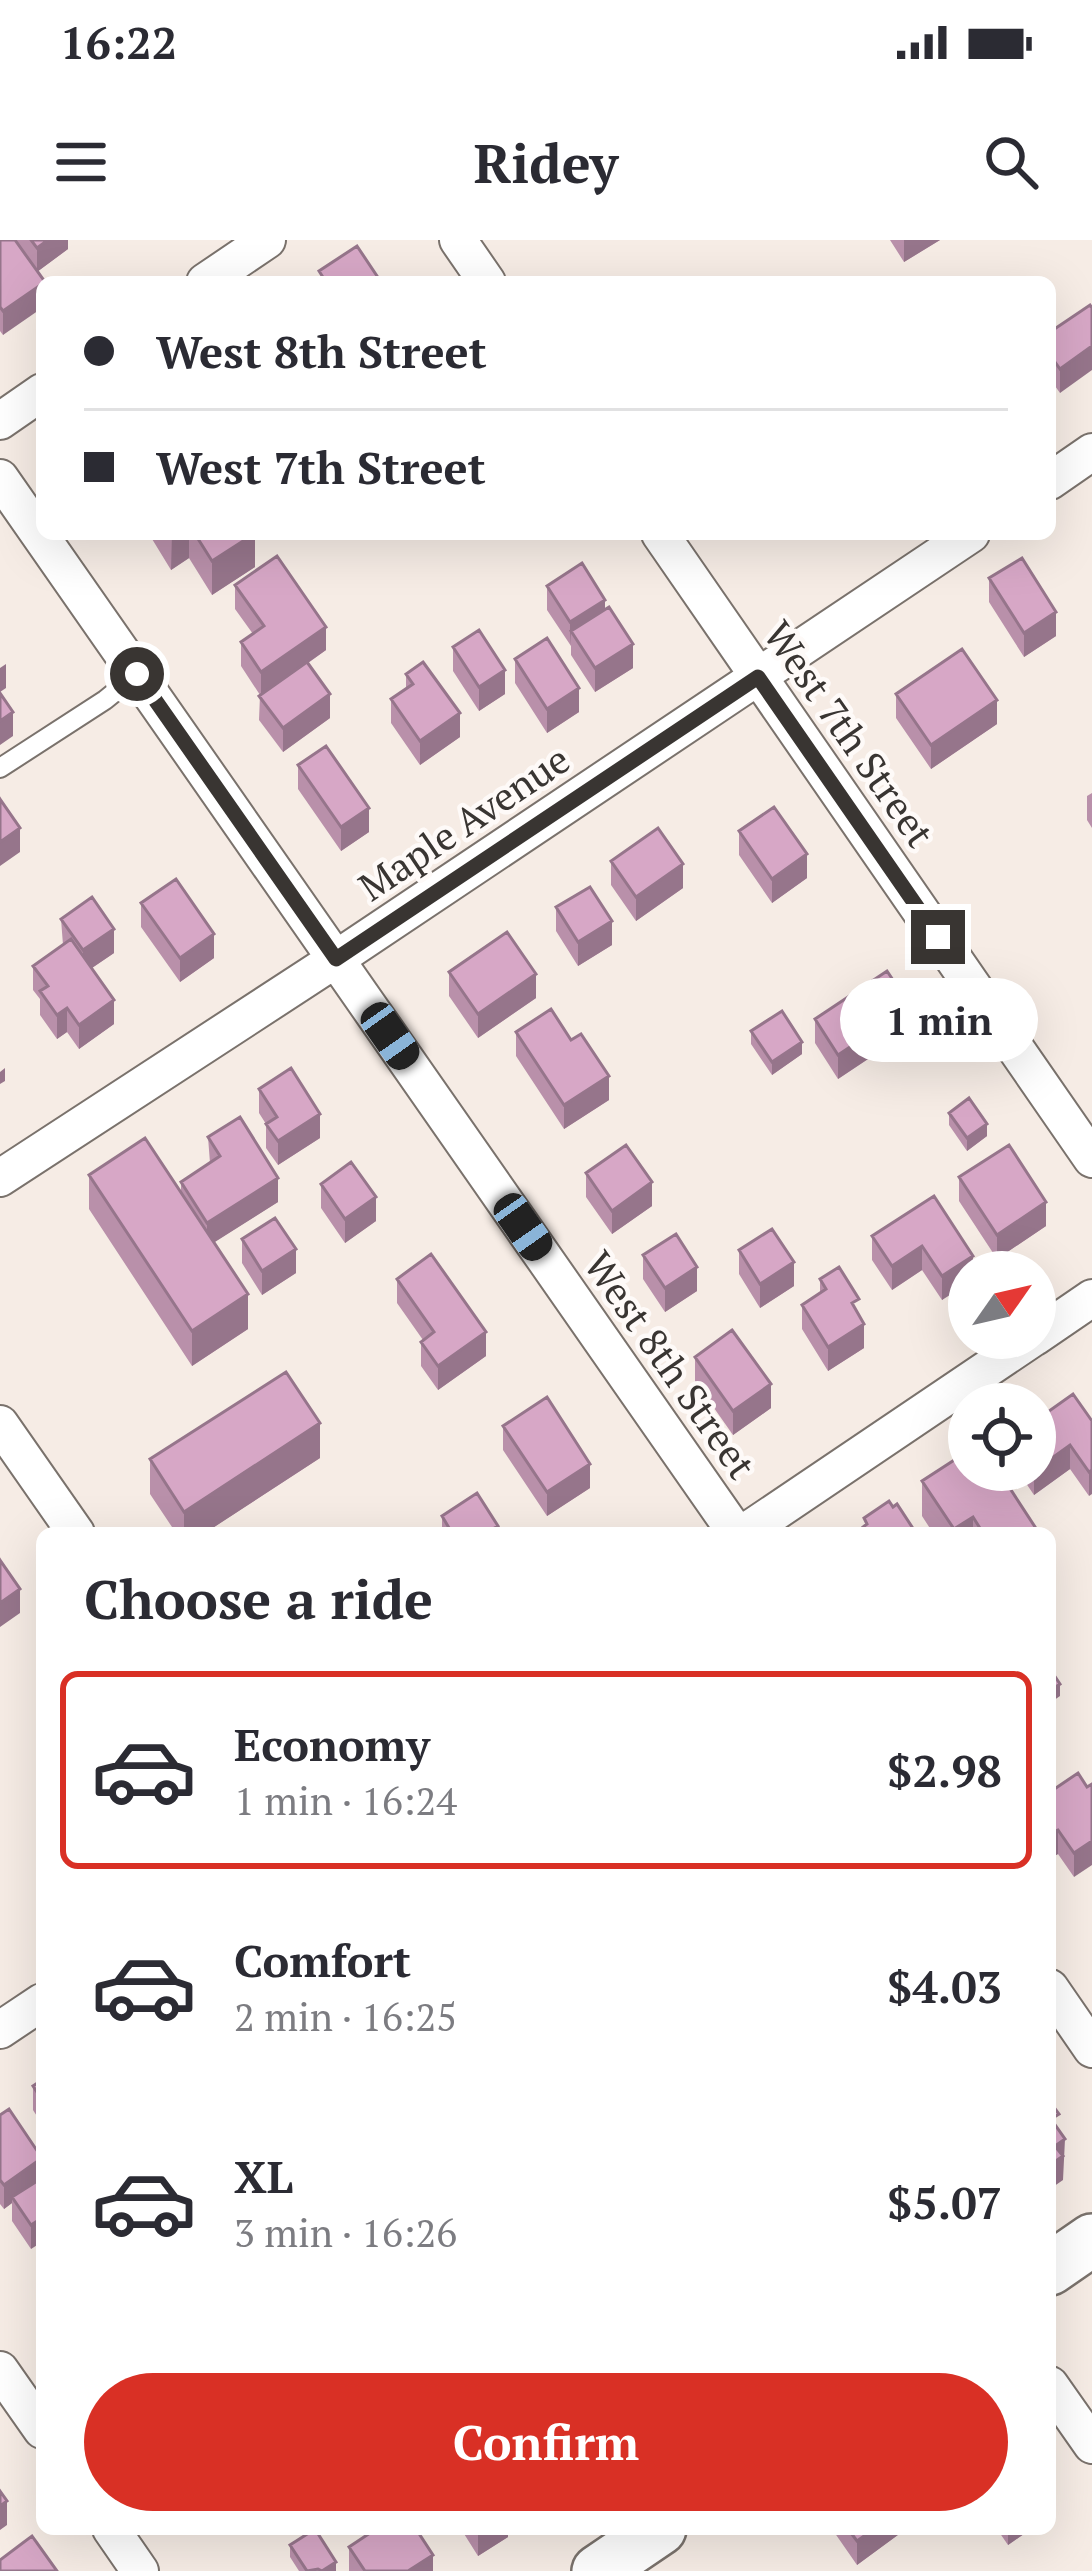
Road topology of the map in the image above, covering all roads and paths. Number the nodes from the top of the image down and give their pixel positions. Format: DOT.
graph roads {
  1 [pos="267,240"];
  2 [pos="458,240"];
  3 [pos="214,276"];
  4 [pos="483,276"];
  5 [pos="36,396"];
  6 [pos="0,421"];
  7 [pos="1092,452"];
  8 [pos="1056,477"];
  9 [pos="0,478"];
  10 [pos="36,530"];
  11 [pos="43,540"];
  12 [pos="664,540"];
  13 [pos="962,540"];
  14 [pos="137,674"];
  15 [pos="758,677"];
  16 [pos="0,768"];
  17 [pos="336,959"];
  18 [pos="1092,1159"];
  19 [pos="0,1178"];
  20 [pos="1092,1298"];
  21 [pos="1056,1322"];
  22 [pos="1001,1359"];
  23 [pos="0,1424"];
  24 [pos="72,1527"];
  25 [pos="736,1527"];
  26 [pos="749,1527"];
  27 [pos="1056,1997"];
  28 [pos="36,2006"];
  29 [pos="0,2030"];
  30 [pos="1092,2049"];
  31 [pos="1092,2240"];
  32 [pos="1056,2265"];
  33 [pos="0,2370"];
  34 [pos="1056,2393"];
  35 [pos="36,2421"];
  36 [pos="1092,2445"];
  37 [pos="115,2535"];
  38 [pos="652,2535"];
  39 [pos="140,2571"];
  40 [pos="598,2571"];
  1 -- 3 [label="street"];
  2 -- 4 [label="street"];
  5 -- 6 [label="street"];
  7 -- 8 [label="street"];
  9 -- 10 [label="street, West 8th Street"];
  11 -- 14 [label="street, West 8th Street"];
  12 -- 15 [label="street, West 7th Street"];
  13 -- 15 [label="street, Maple Avenue"];
  14 -- 16 [label="lane"];
  14 -- 17 [label="street, West 8th Street"];
  15 -- 17 [label="street, Maple Avenue"];
  15 -- 18 [label="street, West 7th Street"];
  17 -- 19 [label="street, Maple Avenue"];
  17 -- 25 [label="street, West 8th Street"];
  20 -- 21 [label="street"];
  22 -- 26 [label="street"];
  23 -- 24 [label="street"];
  27 -- 30 [label="street"];
  28 -- 29 [label="street"];
  31 -- 32 [label="street"];
  33 -- 35 [label="street"];
  34 -- 36 [label="street"];
  37 -- 39 [label="street"];
  38 -- 40 [label="street"];
}
